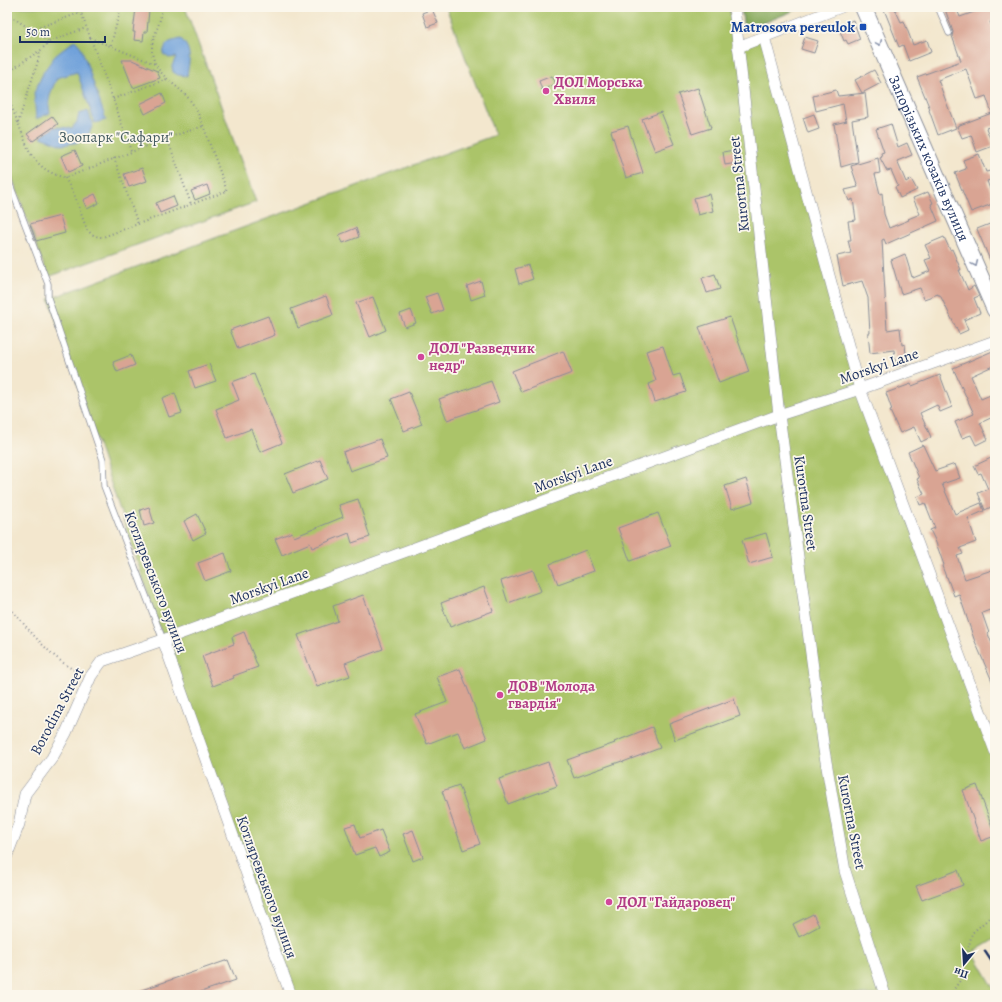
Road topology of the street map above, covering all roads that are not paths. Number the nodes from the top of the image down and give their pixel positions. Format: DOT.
graph roads {
  1 [pos="734,7"];
  2 [pos="841,7"];
  3 [pos="863,7"];
  4 [pos="938,7"];
  5 [pos="949,33"];
  6 [pos="764,36"];
  7 [pos="738,47"];
  8 [pos="7,177"];
  9 [pos="995,310"];
  10 [pos="995,341"];
  11 [pos="860,389"];
  12 [pos="780,415"];
  13 [pos="163,640"];
  14 [pos="995,751"];
  15 [pos="7,855"];
  16 [pos="291,995"];
  17 [pos="885,995"];
  1 -- 7 [label="street, Kurortna Street"];
  2 -- 6 [label="street"];
  3 -- 9 [label="main road, Запорізьких козаків вулиця, one-way"];
  4 -- 5 [label="lane"];
  6 -- 7 [label="street"];
  6 -- 11 [label="street"];
  7 -- 12 [label="street, Kurortna Street"];
  8 -- 13 [label="lane, Котляревського вулиця"];
  10 -- 11 [label="street, Morskyi Lane"];
  11 -- 12 [label="street, Morskyi Lane"];
  11 -- 14 [label="street"];
  12 -- 13 [label="street, Morskyi Lane"];
  12 -- 17 [label="street, Kurortna Street"];
  13 -- 15 [label="street, Borodina Street"];
  13 -- 16 [label="street, Котляревського вулиця"];
}
